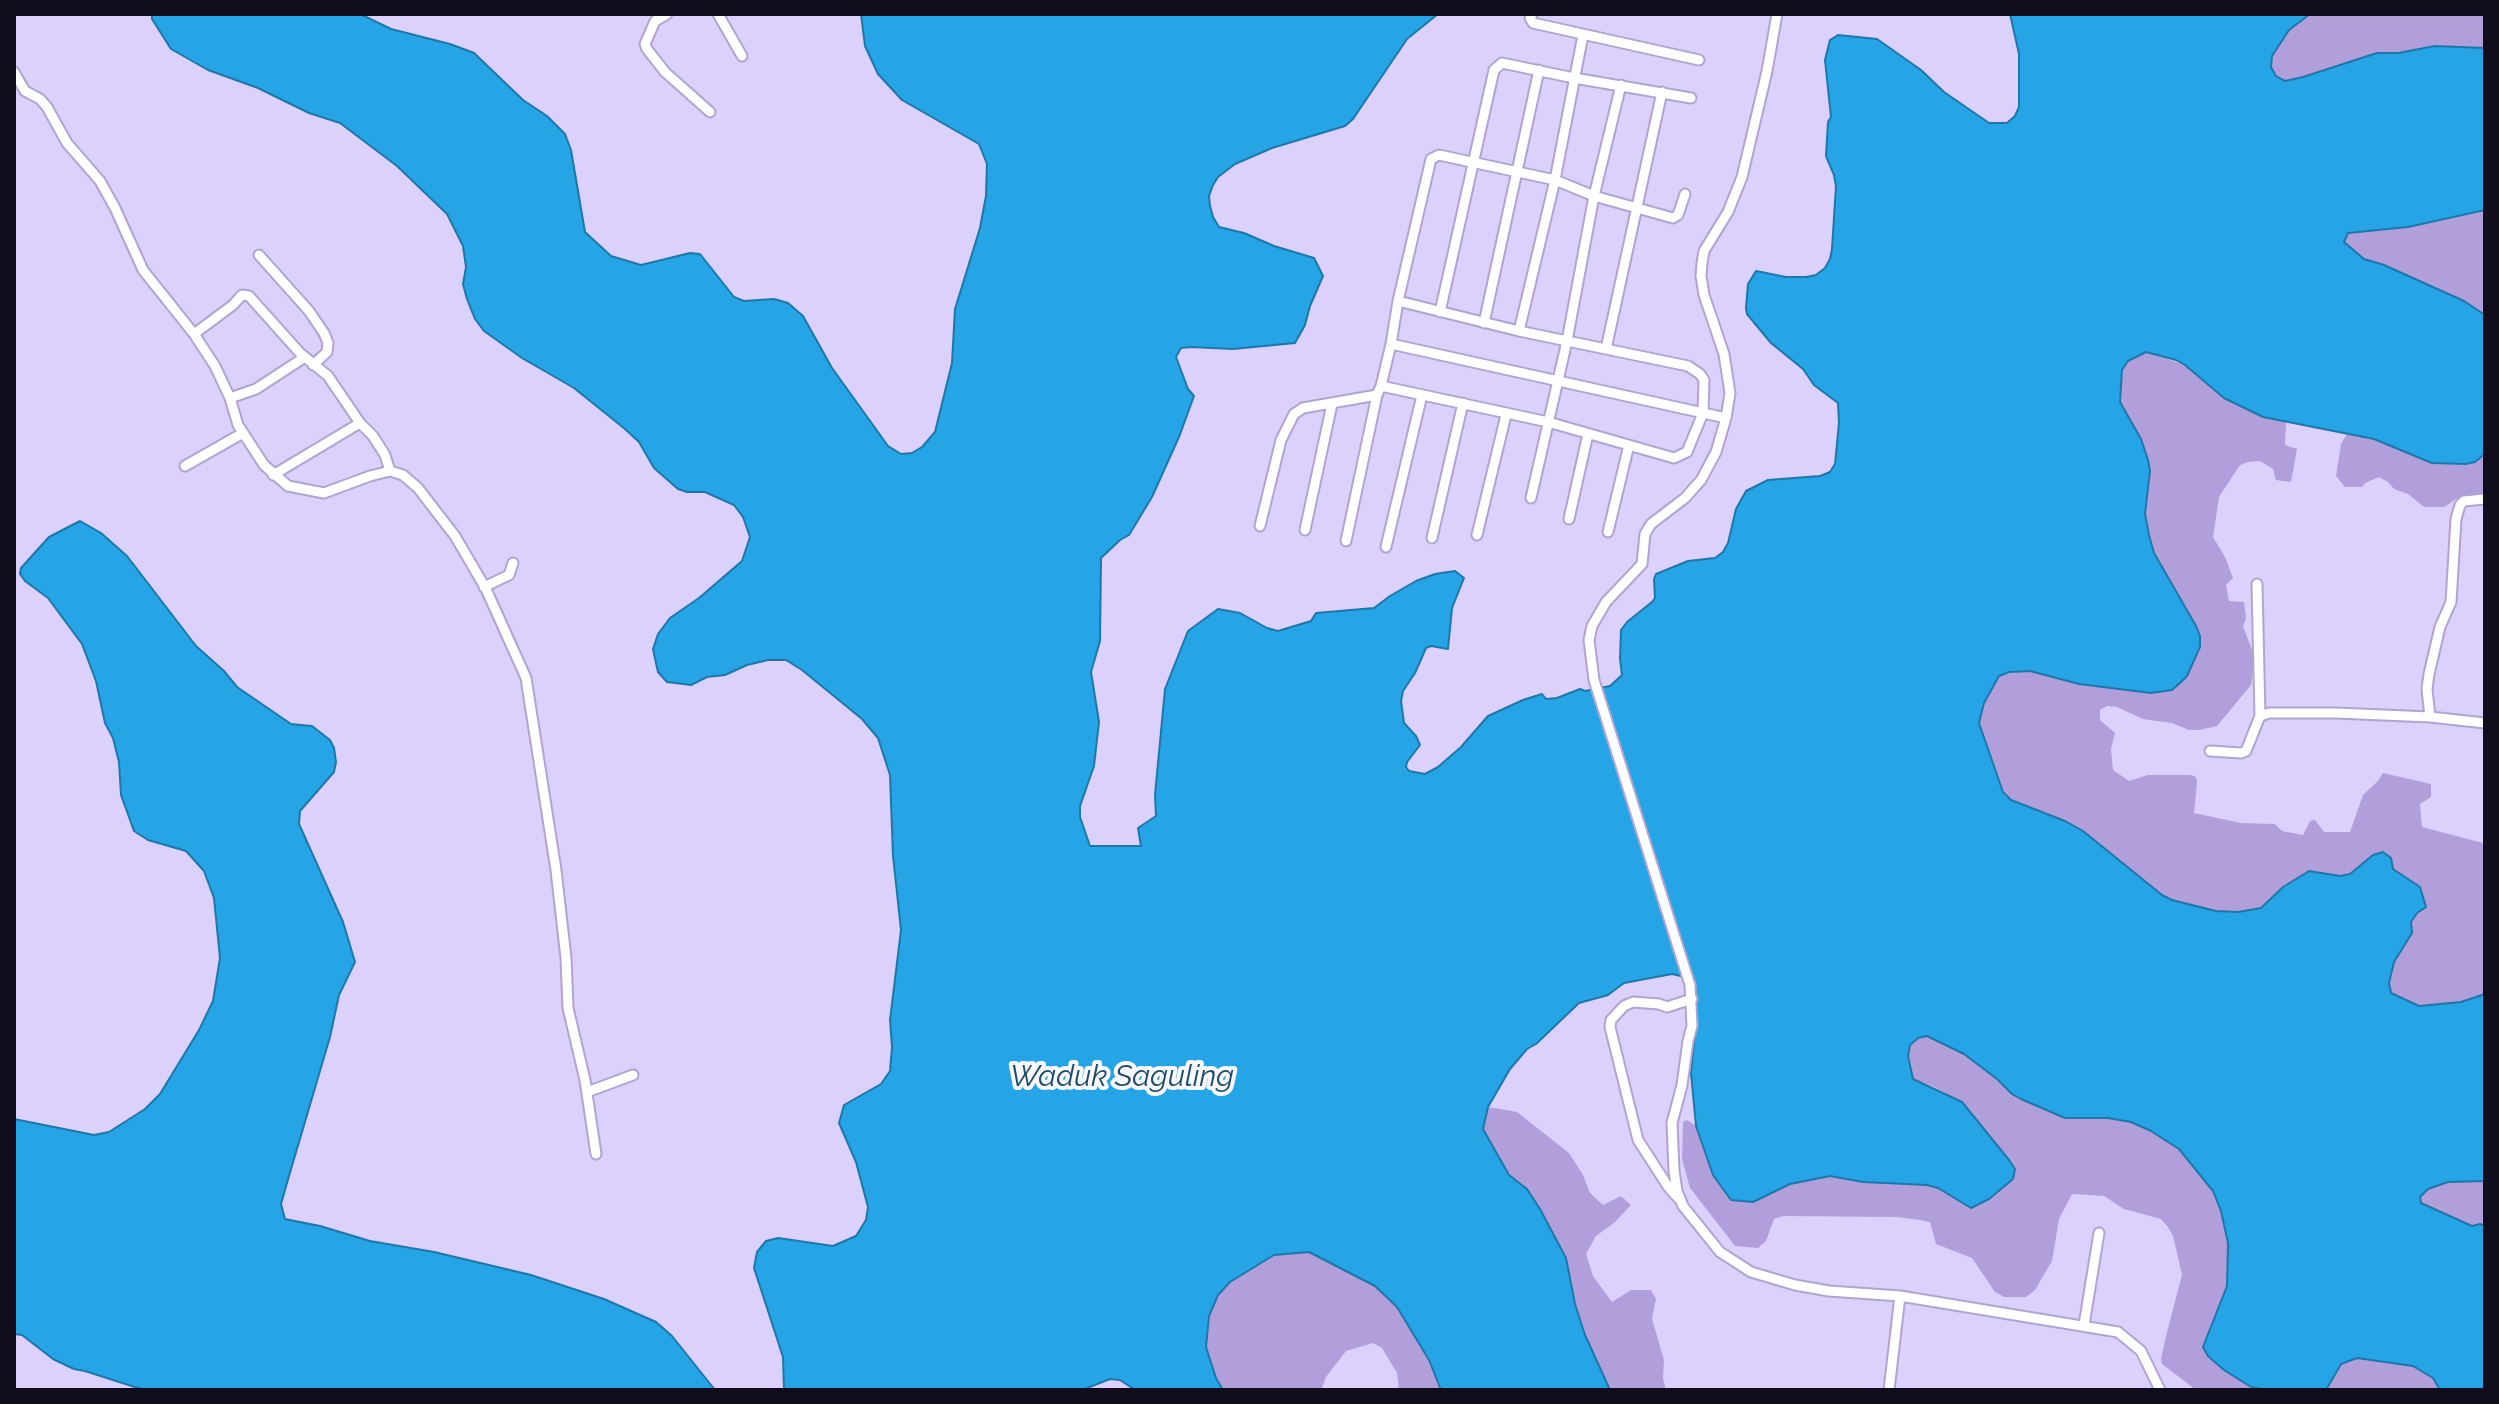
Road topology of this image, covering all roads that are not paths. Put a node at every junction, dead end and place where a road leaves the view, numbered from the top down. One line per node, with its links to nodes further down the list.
1 (667, 14): 5 (street)
2 (718, 14): 7 (street)
3 (1532, 14): 6 (street)
4 (1777, 14): 41 (street)
5 (652, 18): 15 (street)
6 (1583, 35): 8 (street); 11 (street)
7 (742, 56)
8 (1699, 60)
9 (1539, 70): 11 (street); 16 (street); 17 (street)
10 (14, 72): 27 (street)
11 (1574, 78): 12 (street); 18 (street)
12 (1621, 85): 13 (street); 20 (street)
13 (1662, 92): 14 (street); 21 (street)
14 (1691, 98)
15 (710, 112)
16 (1475, 163): 17 (street); 23 (street); 24 (street)
17 (1518, 172): 18 (street); 25 (street)
18 (1555, 180): 20 (street); 26 (street)
19 (1685, 194): 21 (street)
20 (1594, 196): 21 (street); 28 (street)
21 (1636, 207): 30 (street)
22 (259, 255): 32 (street)
23 (1398, 301): 24 (street); 29 (street)
24 (1440, 312): 25 (street)
25 (1484, 323): 26 (street)
26 (1519, 331): 28 (street)
27 (194, 334): 31 (street); 36 (street)
28 (1567, 341): 30 (street); 33 (street)
29 (1391, 344): 33 (street); 34 (street)
30 (1606, 349): 39 (street)
31 (305, 357): 32 (street); 36 (street)
32 (313, 365): 43 (street)
33 (1556, 382): 39 (street); 42 (street)
34 (1379, 390): 35 (street); 38 (street); 58 (street)
35 (1422, 395): 37 (street); 59 (street)
36 (230, 398): 44 (street)
37 (1463, 403): 40 (street); 57 (street)
38 (1332, 404): 53 (street); 54 (street)
39 (1703, 413): 41 (street); 46 (street)
40 (1506, 415): 42 (street); 56 (street)
41 (1726, 418): 67 (street)
42 (1548, 422): 45 (street); 50 (street)
43 (360, 423): 48 (street); 49 (street)
44 (243, 433): 47 (street); 49 (street)
45 (1588, 434): 46 (street); 52 (street)
46 (1629, 445): 55 (street)
47 (185, 466)
48 (390, 471): 49 (street); 62 (street)
49 (273, 475)
50 (1531, 498)
51 (2485, 499): 64 (street)
52 (1569, 519)
53 (1260, 526)
54 (1305, 530)
55 (1608, 532)
56 (1477, 535)
57 (1432, 538)
58 (1346, 541)
59 (1386, 547)
60 (513, 563): 62 (street)
61 (2257, 584): 63 (street)
62 (484, 587): 69 (street)
63 (2260, 716): 64 (street); 66 (street)
64 (2430, 717): 65 (street)
65 (2485, 723)
66 (2210, 751)
67 (1692, 999): 71 (street); 71 (street)
68 (633, 1075): 69 (street)
69 (587, 1092): 70 (street)
70 (596, 1154)
71 (1681, 1201): 73 (street)
72 (2099, 1233): 74 (street)
73 (1900, 1296): 74 (street); 75 (street)
74 (2084, 1325): 76 (street)
75 (1889, 1390)
76 (2160, 1390)

